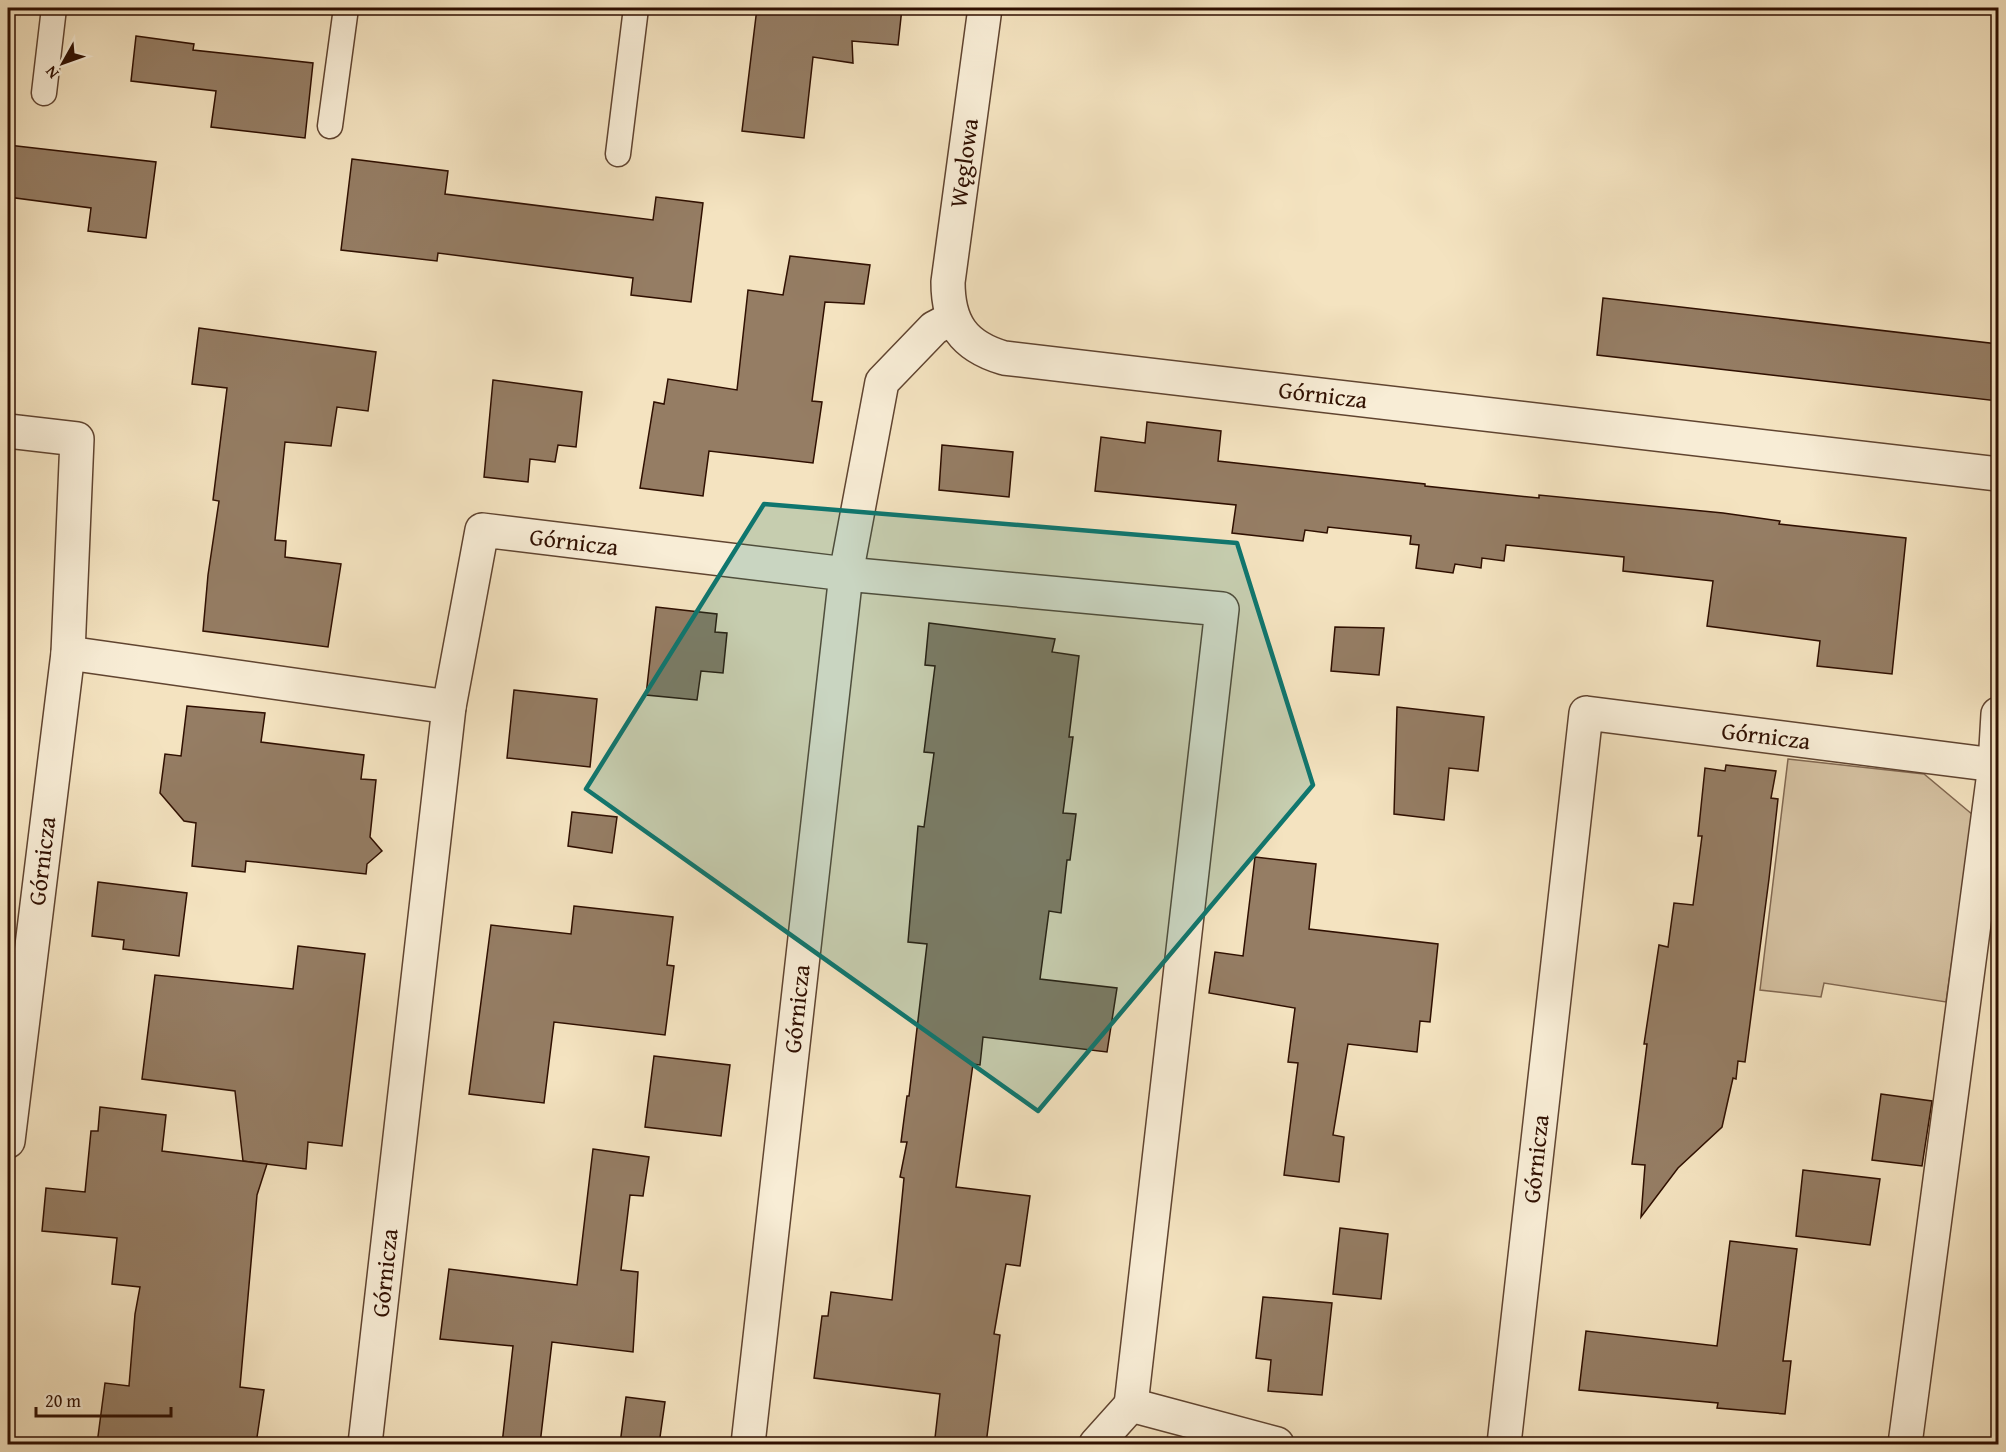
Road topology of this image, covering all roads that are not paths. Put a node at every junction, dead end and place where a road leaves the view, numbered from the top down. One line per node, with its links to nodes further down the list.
1 (54, 8): 5 (lane)
2 (346, 8): 6 (lane)
3 (636, 8): 7 (lane)
4 (985, 8): 8 (street, Węglowa)
5 (44, 93)
6 (330, 126)
7 (618, 154)
8 (953, 318): 10 (street, Górnicza); 11 (street, Górnicza)
9 (8, 431): 12 (street, Górnicza)
10 (1998, 474)
11 (846, 574): 13 (street, Górnicza); 17 (street, Górnicza); 19 (street, Górnicza)
12 (68, 653): 13 (street); 16 (street, Górnicza)
13 (449, 707): 18 (street, Górnicza)
14 (1998, 714): 15 (street)
15 (1997, 765): 22 (street, Górnicza); 23 (street)
16 (8, 1141)
17 (1131, 1405): 20 (street); 21 (street)
18 (365, 1444)
19 (748, 1444)
20 (1096, 1444)
21 (1276, 1444)
22 (1504, 1444)
23 (1905, 1444)

